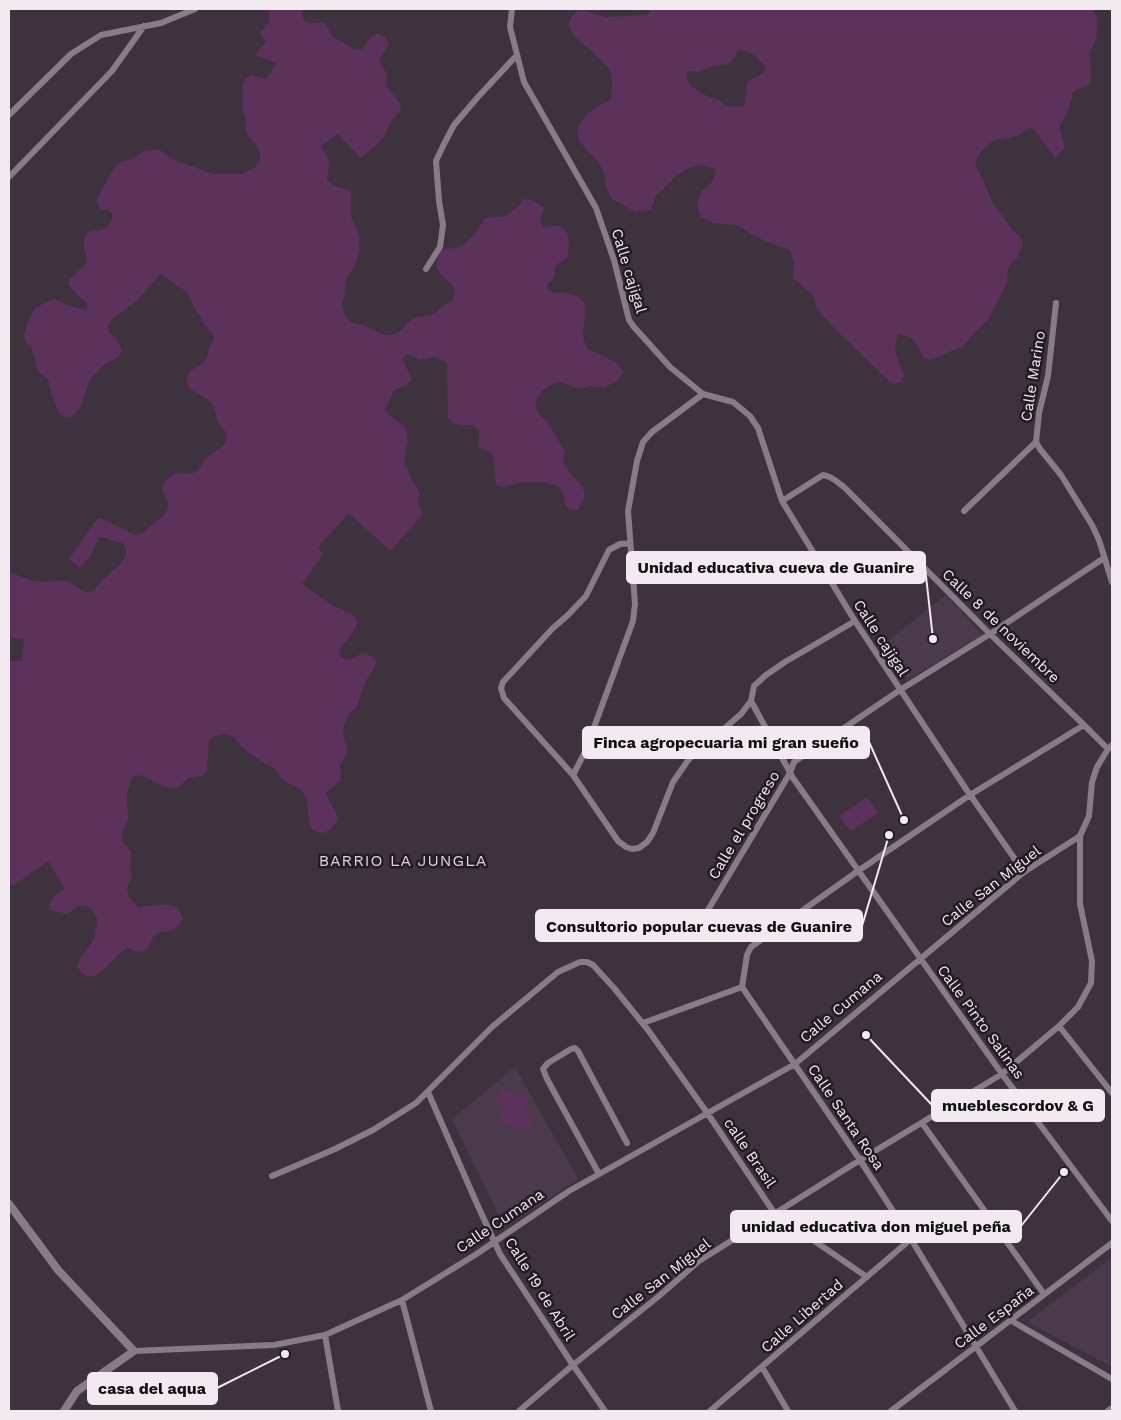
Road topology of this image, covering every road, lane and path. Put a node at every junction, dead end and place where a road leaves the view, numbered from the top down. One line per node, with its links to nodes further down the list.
1 (195, 9): 3 (street)
2 (512, 9): 4 (street, Calle cajigal)
3 (144, 26): 5 (street); 6 (street)
4 (517, 55): 7 (street); 9 (street, Calle cajigal)
5 (9, 115)
6 (9, 177)
7 (426, 269)
8 (1056, 304): 10 (street, Calle Marino)
9 (703, 394): 11 (street, Calle cajigal); 13 (street)
10 (1036, 442): 12 (street); 14 (street, Calle Marino)
11 (782, 501): 16 (street, Calle cajigal); 17 (street, Calle 8 de noviembre)
12 (964, 511)
13 (630, 543): 23 (street); 23 (street)
14 (1104, 558): 15 (street, Calle Marino); 17 (street, Calle el progreso)
15 (1112, 582)
16 (855, 621): 18 (street, Calle cajigal); 19 (street)
17 (990, 634): 18 (street, Calle el progreso); 20 (street, Calle 8 de noviembre)
18 (900, 690): 22 (street, Calle el progreso); 24 (street, Calle cajigal)
19 (751, 701): 22 (street, Calle Pinto Salinas); 23 (street)
20 (1084, 725): 21 (street, Calle 8 de noviembre); 24 (street)
21 (1110, 747): 25 (street, Calle San Miguel)
22 (790, 773): 26 (street, Calle Pinto Salinas); 28 (street, Calle el progreso)
23 (573, 775)
24 (970, 795): 26 (street); 27 (street, Calle cajigal)
25 (1080, 836): 27 (street, Calle San Miguel); 32 (street, Calle San Miguel)
26 (858, 871): 29 (street, Calle Pinto Salinas); 30 (street)
27 (1024, 872): 29 (street, Calle San Miguel)
28 (693, 935)
29 (920, 959): 33 (street, Calle Cumana); 34 (street, Calle Pinto Salinas)
30 (742, 987): 31 (street); 33 (street, Calle Santa Rosa)
31 (643, 1023): 35 (street, calle Brasil); 37 (street, calle Brasil)
32 (1059, 1026): 34 (street, Calle San Miguel); 36 (street)
33 (795, 1064): 37 (street, Calle Cumana); 40 (street, Calle Santa Rosa)
34 (1002, 1074): 38 (street, Calle San Miguel); 45 (street, Calle Pinto Salinas)
35 (428, 1092): 42 (street, calle Brasil); 47 (street, Calle 19 de Abril)
36 (1112, 1094)
37 (708, 1114): 41 (street, Calle Cumana); 44 (street, calle Brasil)
38 (922, 1123): 40 (street, Calle San Miguel); 50 (street)
39 (627, 1143): 41 (street)
40 (860, 1160): 44 (street, Calle San Miguel); 46 (street, Calle Santa Rosa)
41 (599, 1174): 47 (street, Calle Cumana)
42 (272, 1176)
43 (9, 1204): 55 (street)
44 (775, 1214): 49 (street, calle Brasil); 56 (street, Calle San Miguel)
45 (1112, 1221)
46 (911, 1239): 49 (street, Calle Libertad); 54 (street, Calle Santa Rosa)
47 (495, 1241): 51 (street, Calle Cumana); 56 (street, Calle 19 de Abril)
48 (1112, 1243): 50 (street, Calle España)
49 (867, 1277): 57 (street, Calle Libertad)
50 (1044, 1294): 52 (street, Calle España)
51 (402, 1300): 53 (street, Calle Cumana); 62 (street)
52 (1010, 1320): 54 (street, Calle España); 58 (street)
53 (325, 1335): 55 (street, Calle Cumana); 61 (street)
54 (975, 1347): 67 (street, Calle España); 68 (street, Calle Santa Rosa)
55 (134, 1351): 60 (street)
56 (573, 1365): 63 (street, Calle San Miguel); 64 (street, Calle 19 de Abril)
57 (762, 1367): 65 (street, Calle Libertad); 66 (street)
58 (1112, 1379)
59 (1112, 1408): 69 (street)
60 (64, 1411)
61 (338, 1411)
62 (431, 1411)
63 (519, 1411)
64 (605, 1411)
65 (710, 1411)
66 (788, 1411)
67 (892, 1411)
68 (1015, 1411)
69 (1108, 1411)

